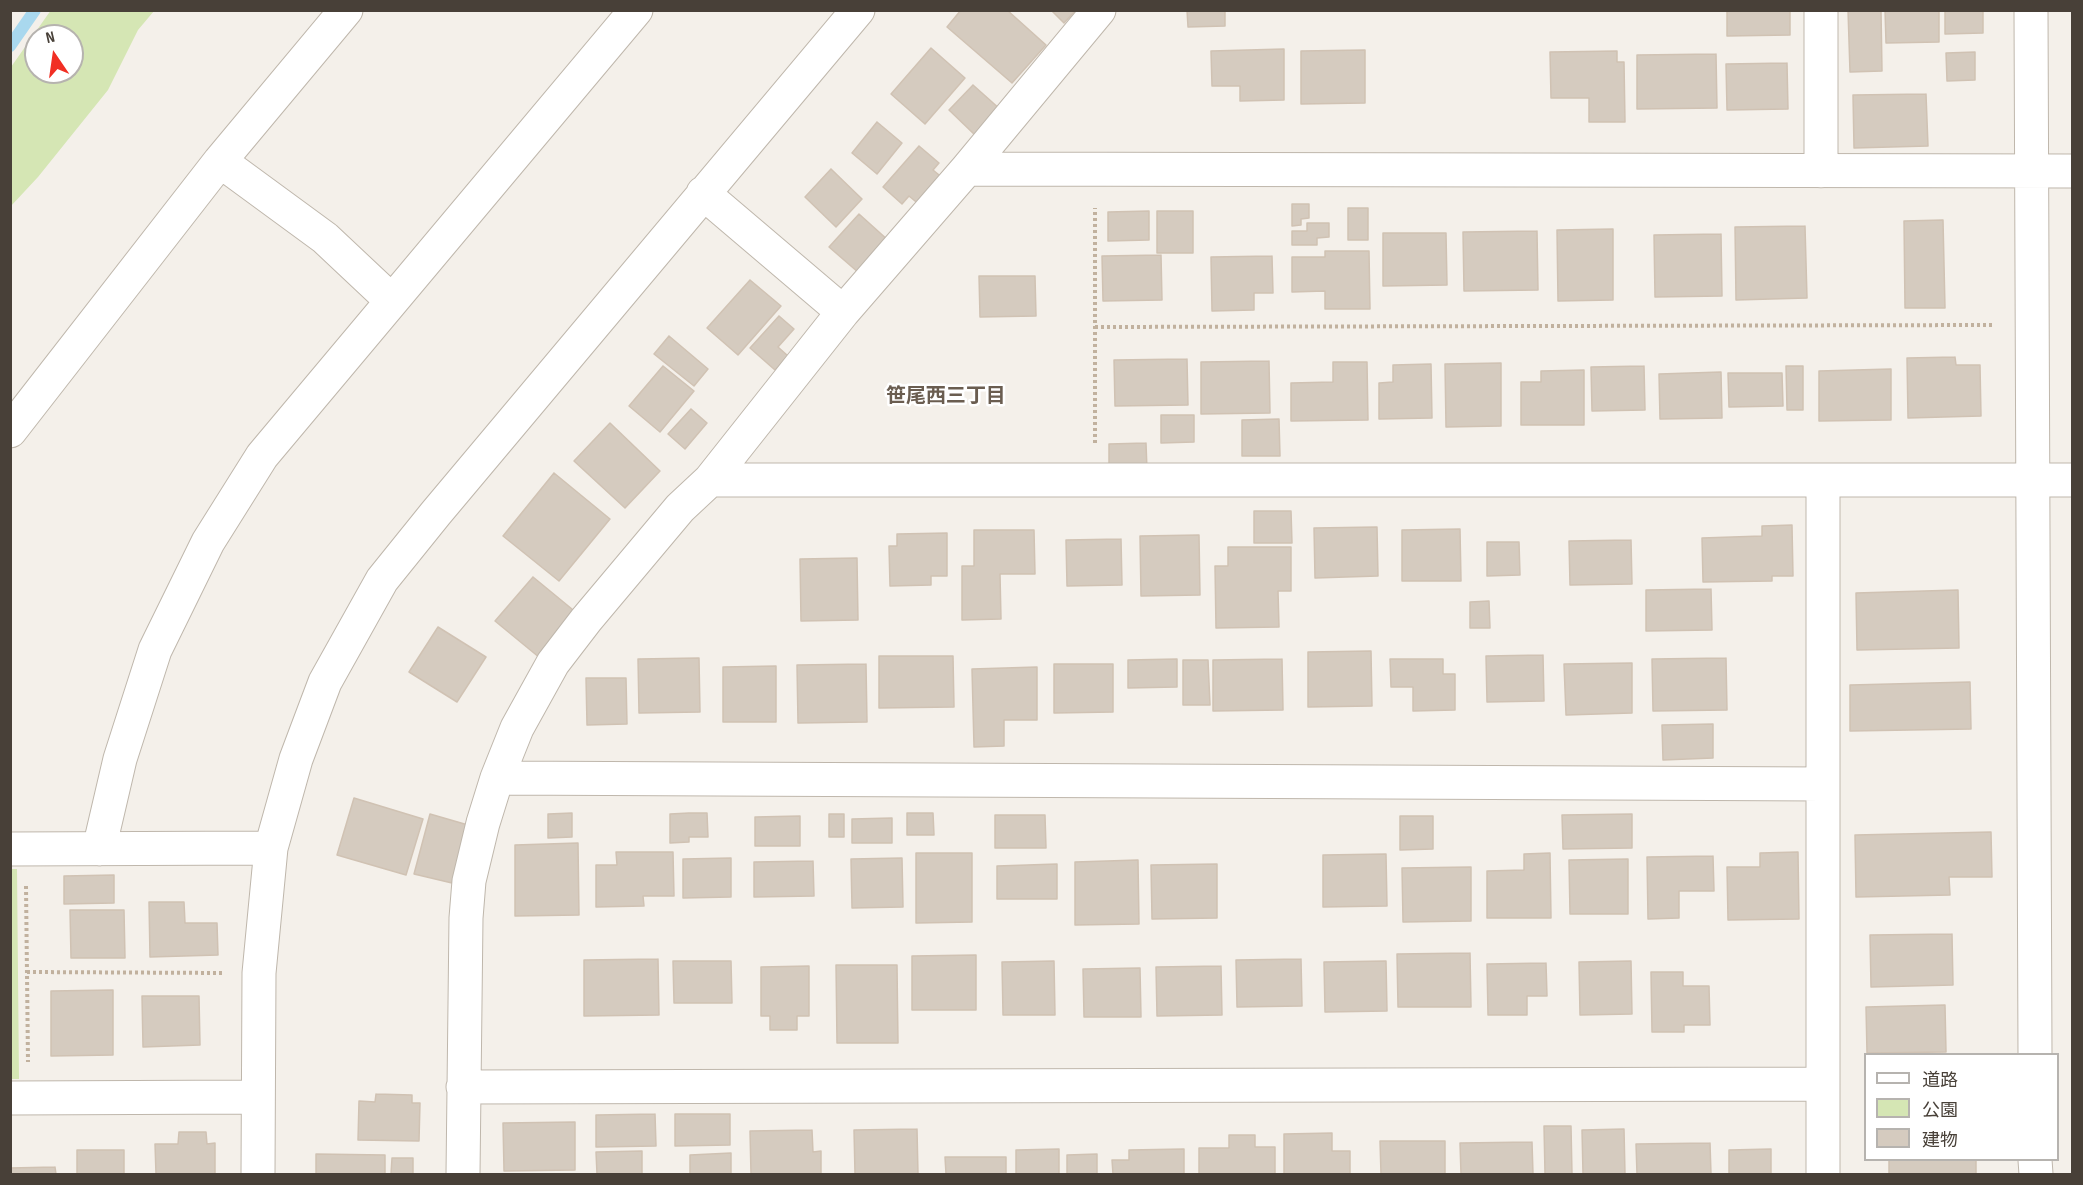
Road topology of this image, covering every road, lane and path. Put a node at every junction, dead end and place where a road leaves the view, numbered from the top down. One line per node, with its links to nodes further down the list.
1 (346, 10): 7 (street)
2 (636, 10): 14 (street)
3 (858, 10): 12 (street)
4 (1099, 10): 8 (street)
5 (1821, 10): 9 (street)
6 (2031, 10): 10 (street)
7 (220, 161): 14 (street); 18 (street)
8 (967, 169): 9 (street); 15 (street)
9 (1821, 171): 10 (street)
10 (2032, 171): 11 (street); 21 (street)
11 (2073, 171)
12 (703, 193): 15 (street); 26 (street)
13 (1095, 198): 17 (path)
14 (392, 301): 28 (street)
15 (843, 312): 20 (street)
16 (1992, 325): 17 (path)
17 (1095, 327): 19 (path)
18 (10, 431)
19 (1095, 445)
20 (710, 480): 23 (street); 24 (street)
21 (2031, 480): 22 (street); 23 (street); 31 (street)
22 (2073, 480)
23 (1823, 482): 25 (street)
24 (497, 778): 25 (street); 33 (street)
25 (1823, 784): 32 (street)
26 (271, 848): 28 (street); 30 (street)
27 (18, 849): 28 (street); 29 (path)
28 (99, 849)
29 (27, 972): 30 (path); 35 (path)
30 (259, 973): 34 (street)
31 (2035, 1053)
32 (1823, 1084): 33 (street); 38 (street)
33 (464, 1086): 37 (street)
34 (258, 1097): 35 (street); 36 (street)
35 (19, 1098)
36 (258, 1174)
37 (463, 1174)
38 (1823, 1174)

